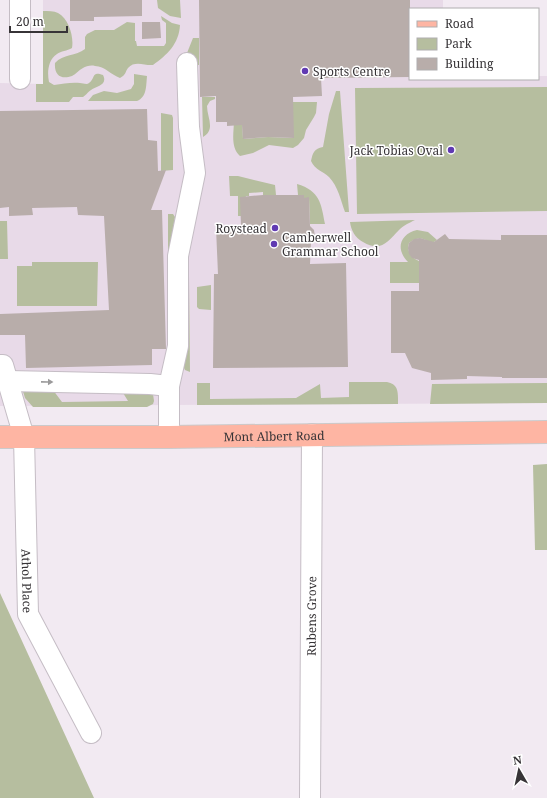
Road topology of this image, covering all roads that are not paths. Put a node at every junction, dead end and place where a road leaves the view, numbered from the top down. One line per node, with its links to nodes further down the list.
1 (20, 0): 3 (street)
2 (187, 63): 5 (street)
3 (20, 79)
4 (4, 373): 5 (street, one-way to 5); 9 (street, Athol Place)
5 (169, 386): 10 (street)
6 (547, 432): 7 (main road, Mont Albert Road)
7 (312, 434): 10 (main road, Mont Albert Road); 12 (street, Rubens Grove)
8 (0, 437): 9 (main road, Mont Albert Road)
9 (24, 437): 10 (main road, Mont Albert Road); 11 (street, Athol Place)
10 (169, 437)
11 (91, 733)
12 (310, 798)

